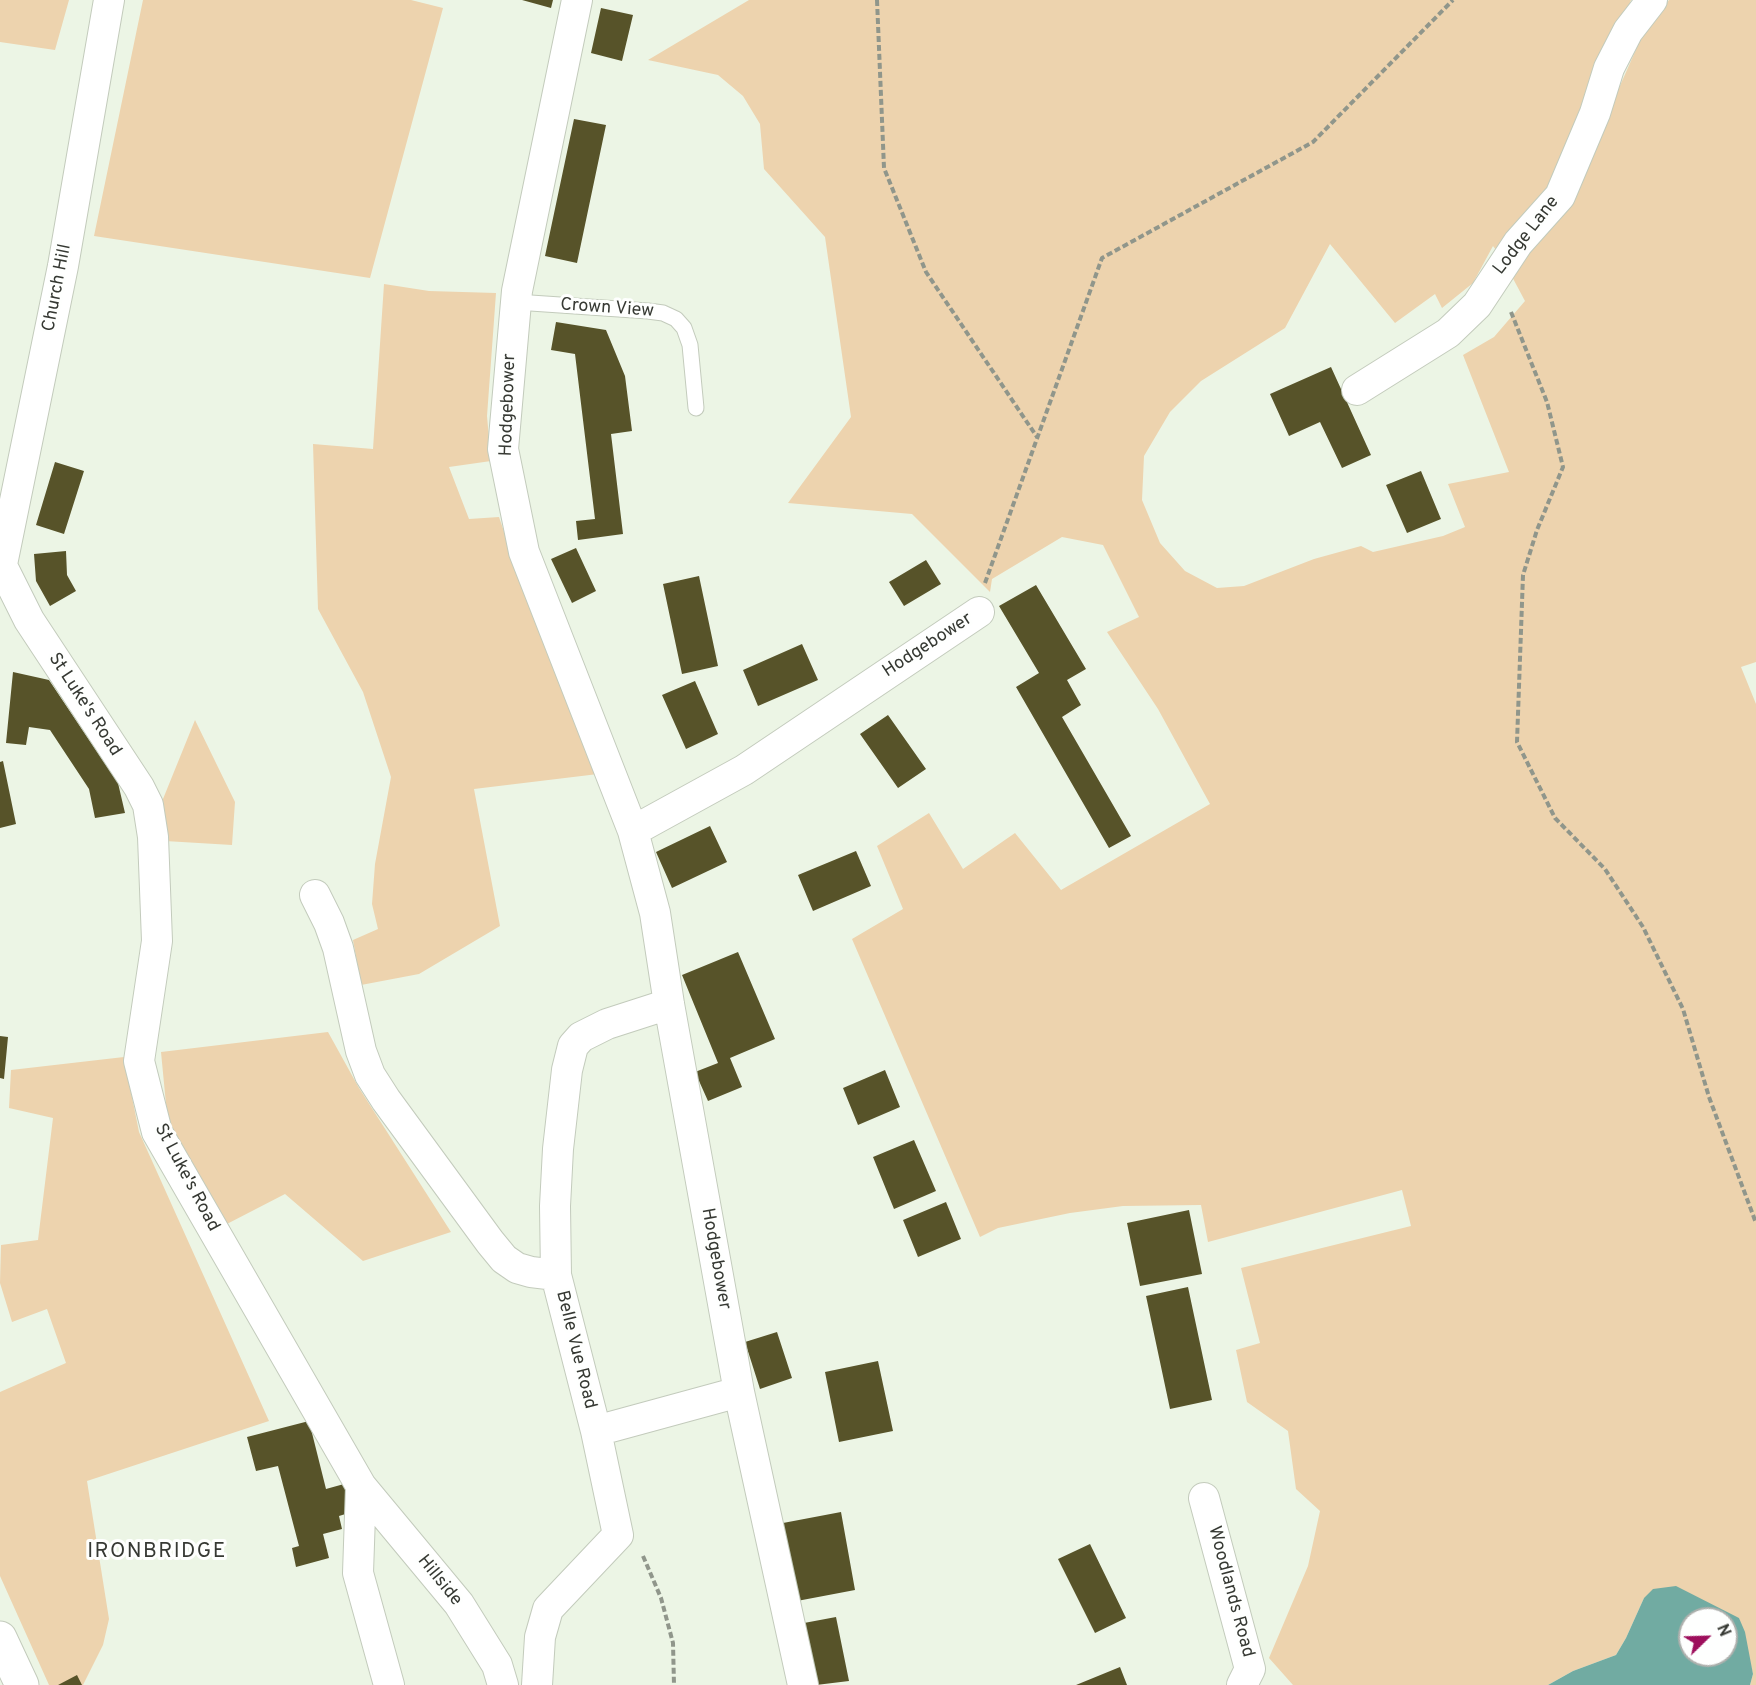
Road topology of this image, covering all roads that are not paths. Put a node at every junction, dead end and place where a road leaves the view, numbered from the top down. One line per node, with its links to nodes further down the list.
1 (109, 0): 7 (street, Church Hill)
2 (577, 0): 4 (street, Hodgebower)
3 (1652, 0): 5 (street, Lodge Lane)
4 (516, 302): 6 (lane, Crown View); 9 (street, Hodgebower)
5 (1357, 390)
6 (696, 408)
7 (1, 565): 15 (street, St Luke's Road)
8 (979, 612): 9 (street, Hodgebower)
9 (633, 831): 11 (street, Hodgebower)
10 (315, 896): 12 (street, Belle Vue Road)
11 (669, 1004): 12 (street); 13 (street, Hodgebower)
12 (556, 1275): 14 (street, Belle Vue Road)
13 (739, 1392): 14 (street); 22 (street, Hodgebower)
14 (596, 1431): 21 (street, Belle Vue Road)
15 (361, 1486): 19 (street); 20 (street, Hillside)
16 (1204, 1498): 23 (street, Woodlands Road)
17 (0, 1638): 18 (main road)
18 (22, 1685)
19 (388, 1685)
20 (503, 1685)
21 (537, 1685)
22 (803, 1685)
23 (1242, 1685)

